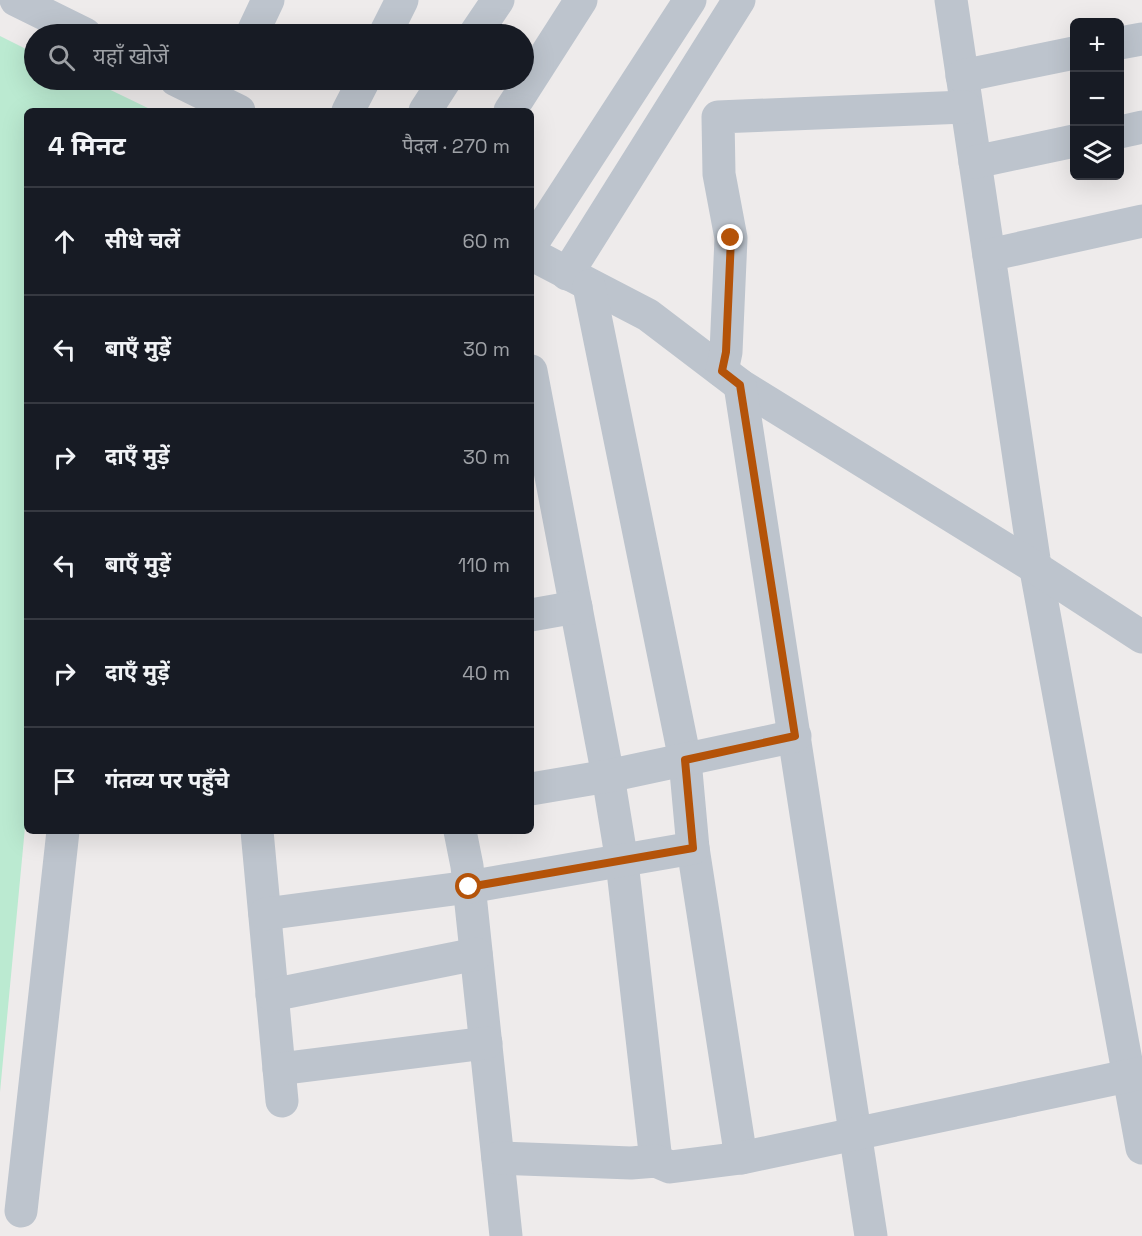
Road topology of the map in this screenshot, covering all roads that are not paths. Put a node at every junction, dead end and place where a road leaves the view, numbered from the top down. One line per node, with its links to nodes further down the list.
1 (268, 0): 10 (street)
2 (402, 0): 11 (street)
3 (498, 0): 12 (street)
4 (581, 0): 16 (street)
5 (690, 0): 31 (street)
6 (739, 0): 34 (street)
7 (952, 1): 21 (street)
8 (36, 4): 9 (street)
9 (69, 24)
10 (257, 24)
11 (390, 24)
12 (482, 24)
13 (1142, 39): 14 (street)
14 (1124, 42)
15 (1070, 54): 21 (street)
16 (534, 73)
17 (207, 90): 22 (street)
18 (359, 90): 23 (street)
19 (438, 90): 24 (street)
20 (523, 90): 25 (street)
21 (964, 91): 29 (street); 35 (street)
22 (231, 98)
23 (350, 108)
24 (426, 108)
25 (512, 108)
26 (1142, 127): 27 (street)
27 (1124, 131)
28 (1070, 142): 29 (street)
29 (975, 162): 32 (street)
30 (1142, 221): 32 (street)
31 (534, 240)
32 (989, 255): 37 (street)
33 (534, 256): 34 (street)
34 (578, 280): 35 (street); 42 (street)
35 (731, 378): 37 (street); 41 (street)
36 (534, 387): 38 (street)
37 (1036, 568): 40 (street); 55 (street)
38 (576, 607): 39 (street); 43 (street)
39 (534, 614)
40 (1142, 637)
41 (795, 736): 42 (street); 56 (street)
42 (685, 760): 43 (street); 48 (street)
43 (608, 776): 44 (street); 49 (street)
44 (534, 788)
45 (63, 834): 61 (street)
46 (261, 834): 51 (street)
47 (460, 834): 50 (street)
48 (693, 848): 49 (street); 59 (street)
49 (622, 862): 50 (street); 60 (street)
50 (469, 887): 51 (street); 52 (street)
51 (265, 914): 53 (street)
52 (476, 954): 53 (street); 54 (street)
53 (272, 995): 54 (street)
54 (486, 1042): 58 (street)
55 (1135, 1074): 56 (street); 57 (street)
56 (856, 1133): 59 (street); 63 (street)
57 (1142, 1148)
58 (498, 1158): 60 (street); 62 (street)
59 (741, 1158): 60 (street)
60 (656, 1161)
61 (21, 1211)
62 (506, 1236)
63 (871, 1236)

